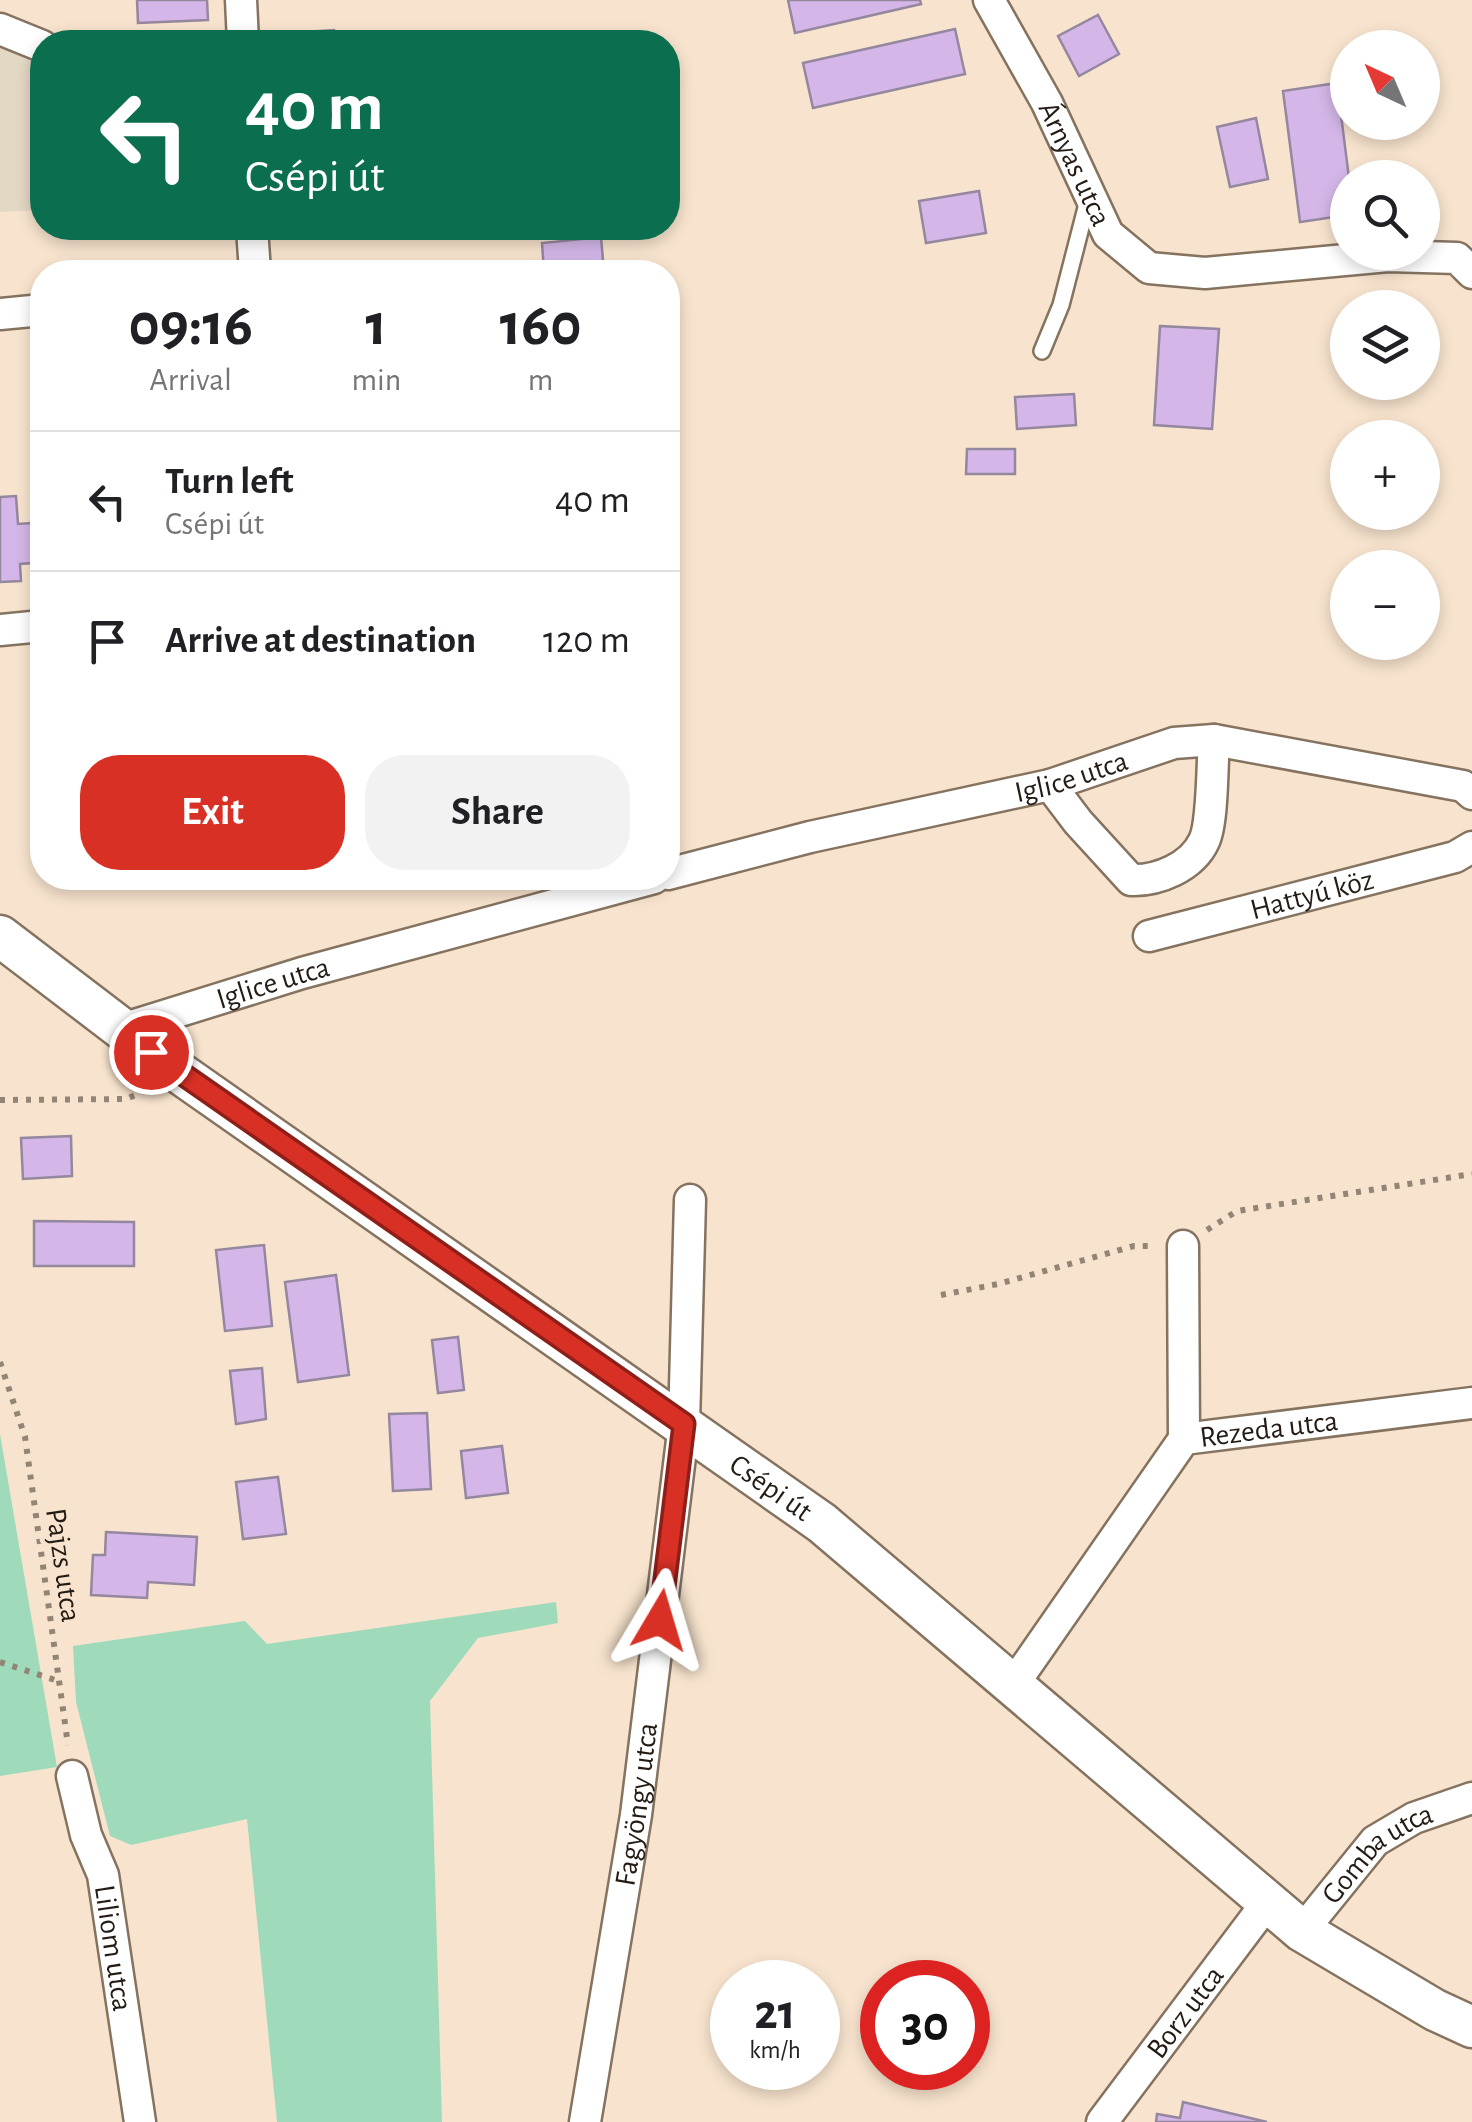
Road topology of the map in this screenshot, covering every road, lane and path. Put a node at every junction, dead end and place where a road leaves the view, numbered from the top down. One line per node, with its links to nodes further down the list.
1 (240, 0): 4 (street)
2 (989, 0): 6 (street, Árnyas utca)
3 (0, 29): 5 (street)
4 (242, 30)
5 (30, 41)
6 (1090, 191): 7 (street, Árnyas utca); 10 (lane)
7 (1467, 260)
8 (30, 311): 9 (street)
9 (0, 314)
10 (1042, 351)
11 (30, 627): 12 (street)
12 (0, 630)
13 (1214, 740): 14 (street, Iglice utca); 14 (street); 15 (street, Iglice utca)
14 (1050, 785): 17 (street, Iglice utca)
15 (1472, 794)
16 (1472, 847): 20 (street, Hattyú köz)
17 (680, 871)
18 (610, 890): 21 (street, Iglice utca)
19 (0, 936): 21 (street, Csépi út)
20 (1149, 936)
21 (122, 1029): 22 (street, Csépi út)
22 (180, 1074): 23 (path); 30 (street, Csépi út)
23 (0, 1100)
24 (1472, 1174): 26 (path)
25 (690, 1200): 30 (street, Fagyöngy utca)
26 (1183, 1246): 27 (path); 31 (street)
27 (941, 1295)
28 (0, 1362): 33 (path, Pajzs utca)
29 (1472, 1402): 31 (street, Rezeda utca)
30 (684, 1424): 34 (street, Csépi út); 41 (street, Fagyöngy utca)
31 (1184, 1438): 34 (street, Rezeda utca)
32 (0, 1662): 33 (path)
33 (58, 1681): 35 (path, Pajzs utca)
34 (1013, 1684): 37 (street, Csépi út)
35 (72, 1776): 40 (street, Liliom utca)
36 (1472, 1798): 38 (street, Gomba utca)
37 (1266, 1904): 38 (street, Csépi út); 42 (street, Borz utca)
38 (1302, 1930): 39 (street, Csépi út)
39 (1472, 2028)
40 (140, 2122)
41 (585, 2122)
42 (1102, 2122)

